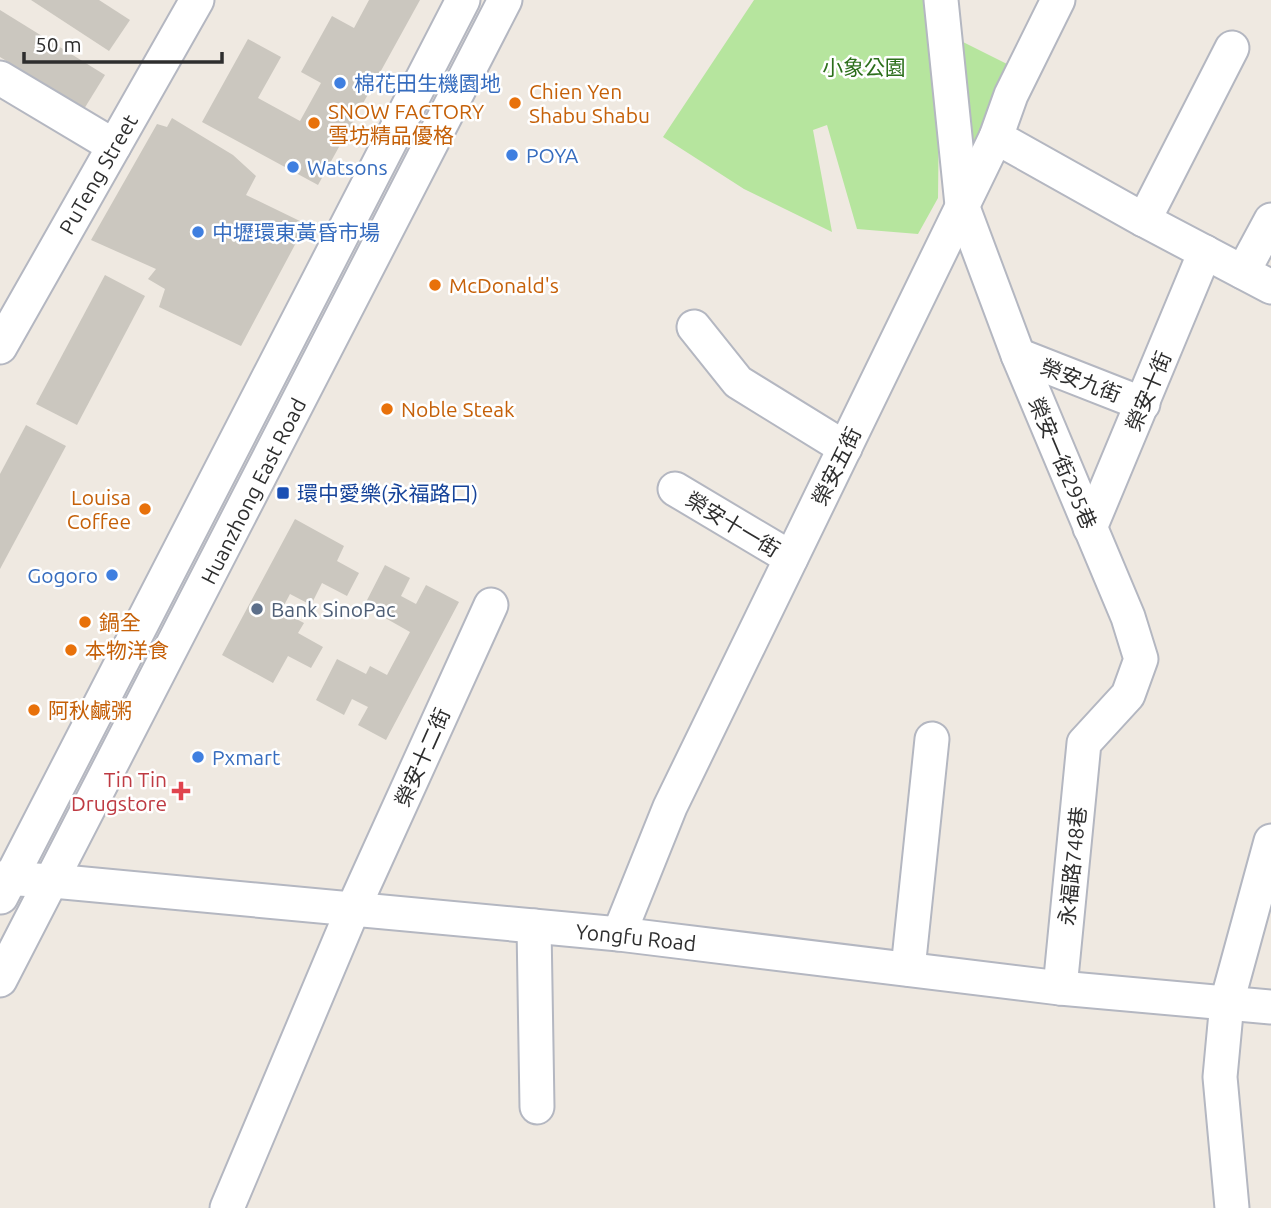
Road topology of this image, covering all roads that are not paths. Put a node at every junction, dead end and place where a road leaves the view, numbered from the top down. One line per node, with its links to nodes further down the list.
1 (463, 0): 28 (street, Huanzhong East Road)
2 (505, 0): 27 (street, Huanzhong East Road)
3 (941, 0): 10 (street, 榮安一街295巷)
4 (184, 4): 9 (street, PuTeng Street)
5 (1046, 4): 8 (street, 榮安五街)
6 (1231, 48): 11 (street)
7 (0, 78): 9 (street)
8 (996, 137): 10 (street, 榮安五街); 11 (street)
9 (114, 146): 16 (street, PuTeng Street)
10 (962, 205): 17 (street, 榮安一街295巷); 19 (street, 榮安五街)
11 (1144, 220): 13 (street)
12 (1271, 220): 14 (street)
13 (1205, 252): 14 (street); 18 (street, 榮安十街)
14 (1257, 280)
15 (694, 327): 19 (street)
16 (0, 347)
17 (1018, 355): 18 (street, 榮安九街); 21 (street, 榮安一街295巷)
18 (1143, 404): 21 (street, 榮安十街)
19 (845, 448): 22 (street, 榮安五街)
20 (675, 489): 22 (street, 榮安十一街)
21 (1090, 528): 25 (street, 榮安一街295巷)
22 (791, 558): 31 (street, 榮安五街)
23 (491, 605): 29 (street, 榮安十二街)
24 (932, 738): 32 (street)
25 (1084, 743): 34 (street, 永福路748巷)
26 (1271, 841): 35 (street)
27 (53, 881): 28 (street, Yongfu Road); 29 (street, Yongfu Road); 33 (street, Huanzhong East Road)
28 (3, 886)
29 (354, 909): 30 (street, Yongfu Road); 38 (street, 榮安十二街)
30 (534, 926): 31 (street, Yongfu Road); 37 (street)
31 (619, 934): 32 (street, Yongfu Road)
32 (908, 970): 34 (street, Yongfu Road)
33 (0, 981)
34 (1060, 988): 35 (street, Yongfu Road)
35 (1227, 1002): 36 (street, Yongfu Road); 39 (street)
36 (1271, 1007)
37 (537, 1107)
38 (227, 1208)
39 (1232, 1208)

